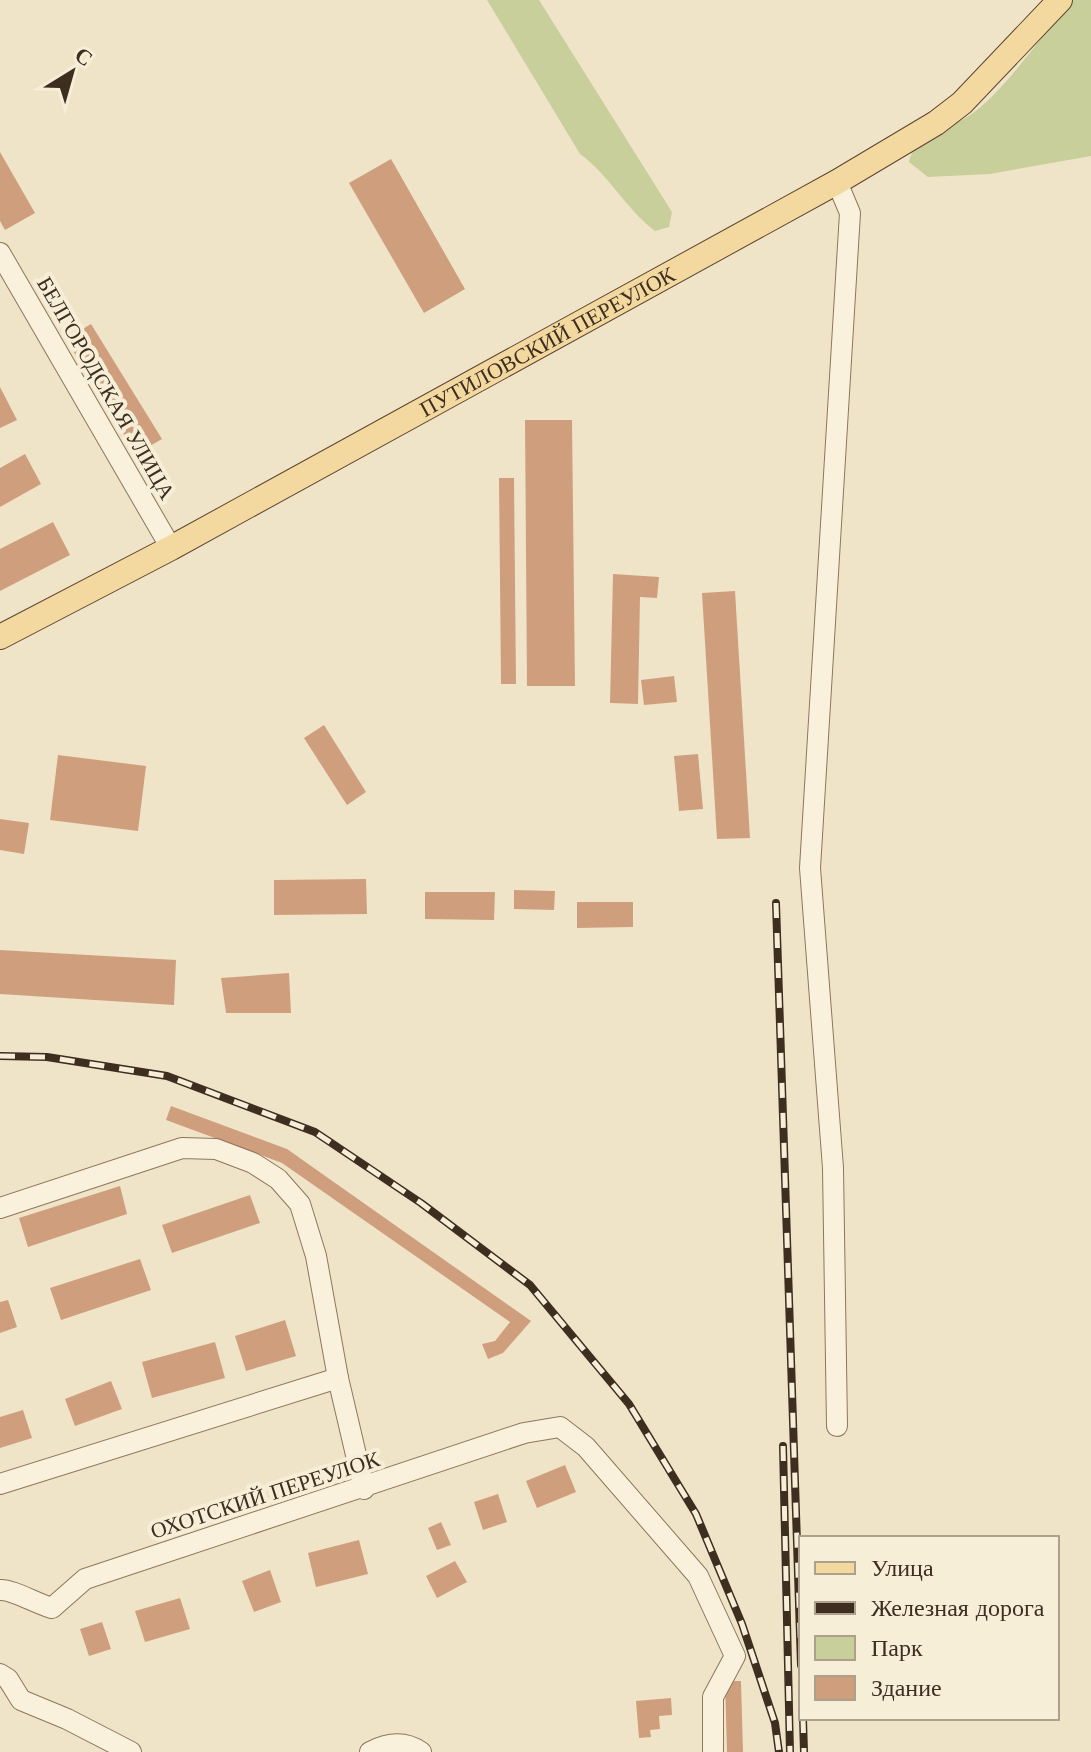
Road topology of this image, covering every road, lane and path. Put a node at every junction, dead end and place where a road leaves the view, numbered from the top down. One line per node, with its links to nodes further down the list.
1 (1058, 1): 2 (main road, ПУТИЛОВСКИЙ ПЕРЕУЛОК)
2 (837, 182): 4 (main road, ПУТИЛОВСКИЙ ПЕРЕУЛОК); 8 (street)
3 (0, 253): 4 (street, БЕЛГОРОДСКАЯ УЛИЦА)
4 (171, 548): 5 (main road, ПУТИЛОВСКИЙ ПЕРЕУЛОК)
5 (0, 637)
6 (0, 1208): 7 (street)
7 (338, 1378): 9 (street); 10 (street)
8 (837, 1426)
9 (0, 1484)
10 (364, 1489): 11 (street, ОХОТСКИЙ ПЕРЕУЛОК); 16 (street, ОХОТСКИЙ ПЕРЕУЛОК)
11 (0, 1590)
12 (0, 1674): 13 (street)
13 (131, 1752)
14 (370, 1752): 15 (street)
15 (421, 1752)
16 (713, 1752)

